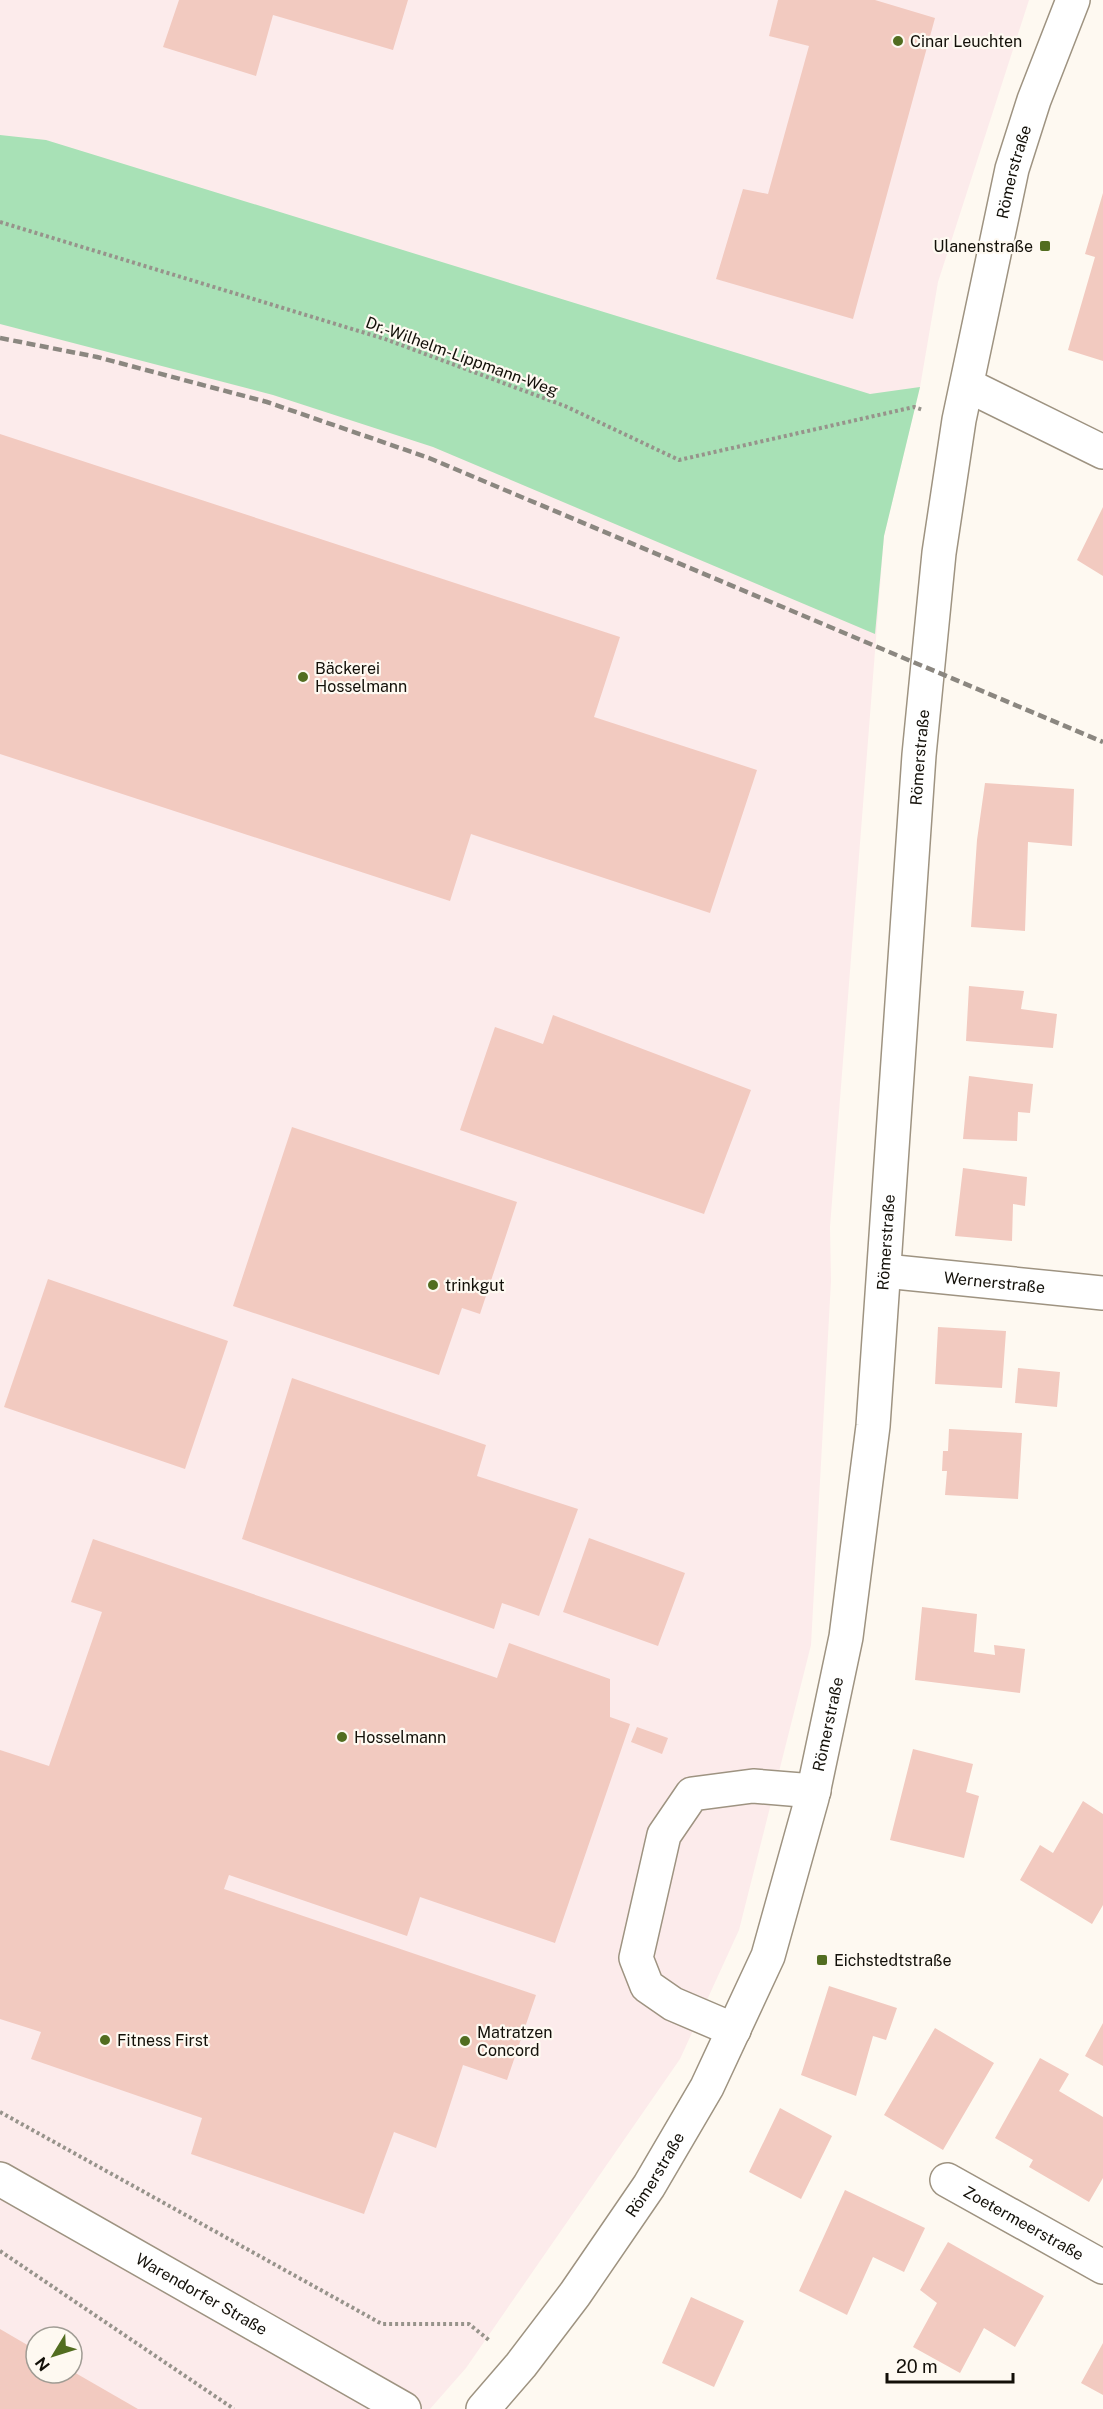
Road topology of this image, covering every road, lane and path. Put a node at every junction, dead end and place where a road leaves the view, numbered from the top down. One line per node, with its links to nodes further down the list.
1 (1073, 0): 3 (main road, Römerstraße)
2 (0, 222): 4 (path, Dr.-Wilhelm-Lippmann-Weg)
3 (967, 385): 5 (main road); 6 (main road, Römerstraße)
4 (914, 407)
5 (1103, 452)
6 (885, 1271): 7 (main road, Wernerstraße); 8 (main road, Römerstraße)
7 (1103, 1293)
8 (814, 1791): 9 (main road, Römerstraße); 9 (main road)
9 (734, 2030): 15 (main road, Römerstraße)
10 (0, 2112): 15 (path)
11 (0, 2179): 17 (main road, Warendorfer Straße)
12 (947, 2180): 14 (main road, Zoetermeerstraße)
13 (0, 2251): 16 (path)
14 (1103, 2266)
15 (521, 2365): 18 (main road, Römerstraße)
16 (234, 2409)
17 (404, 2409)
18 (483, 2409)

